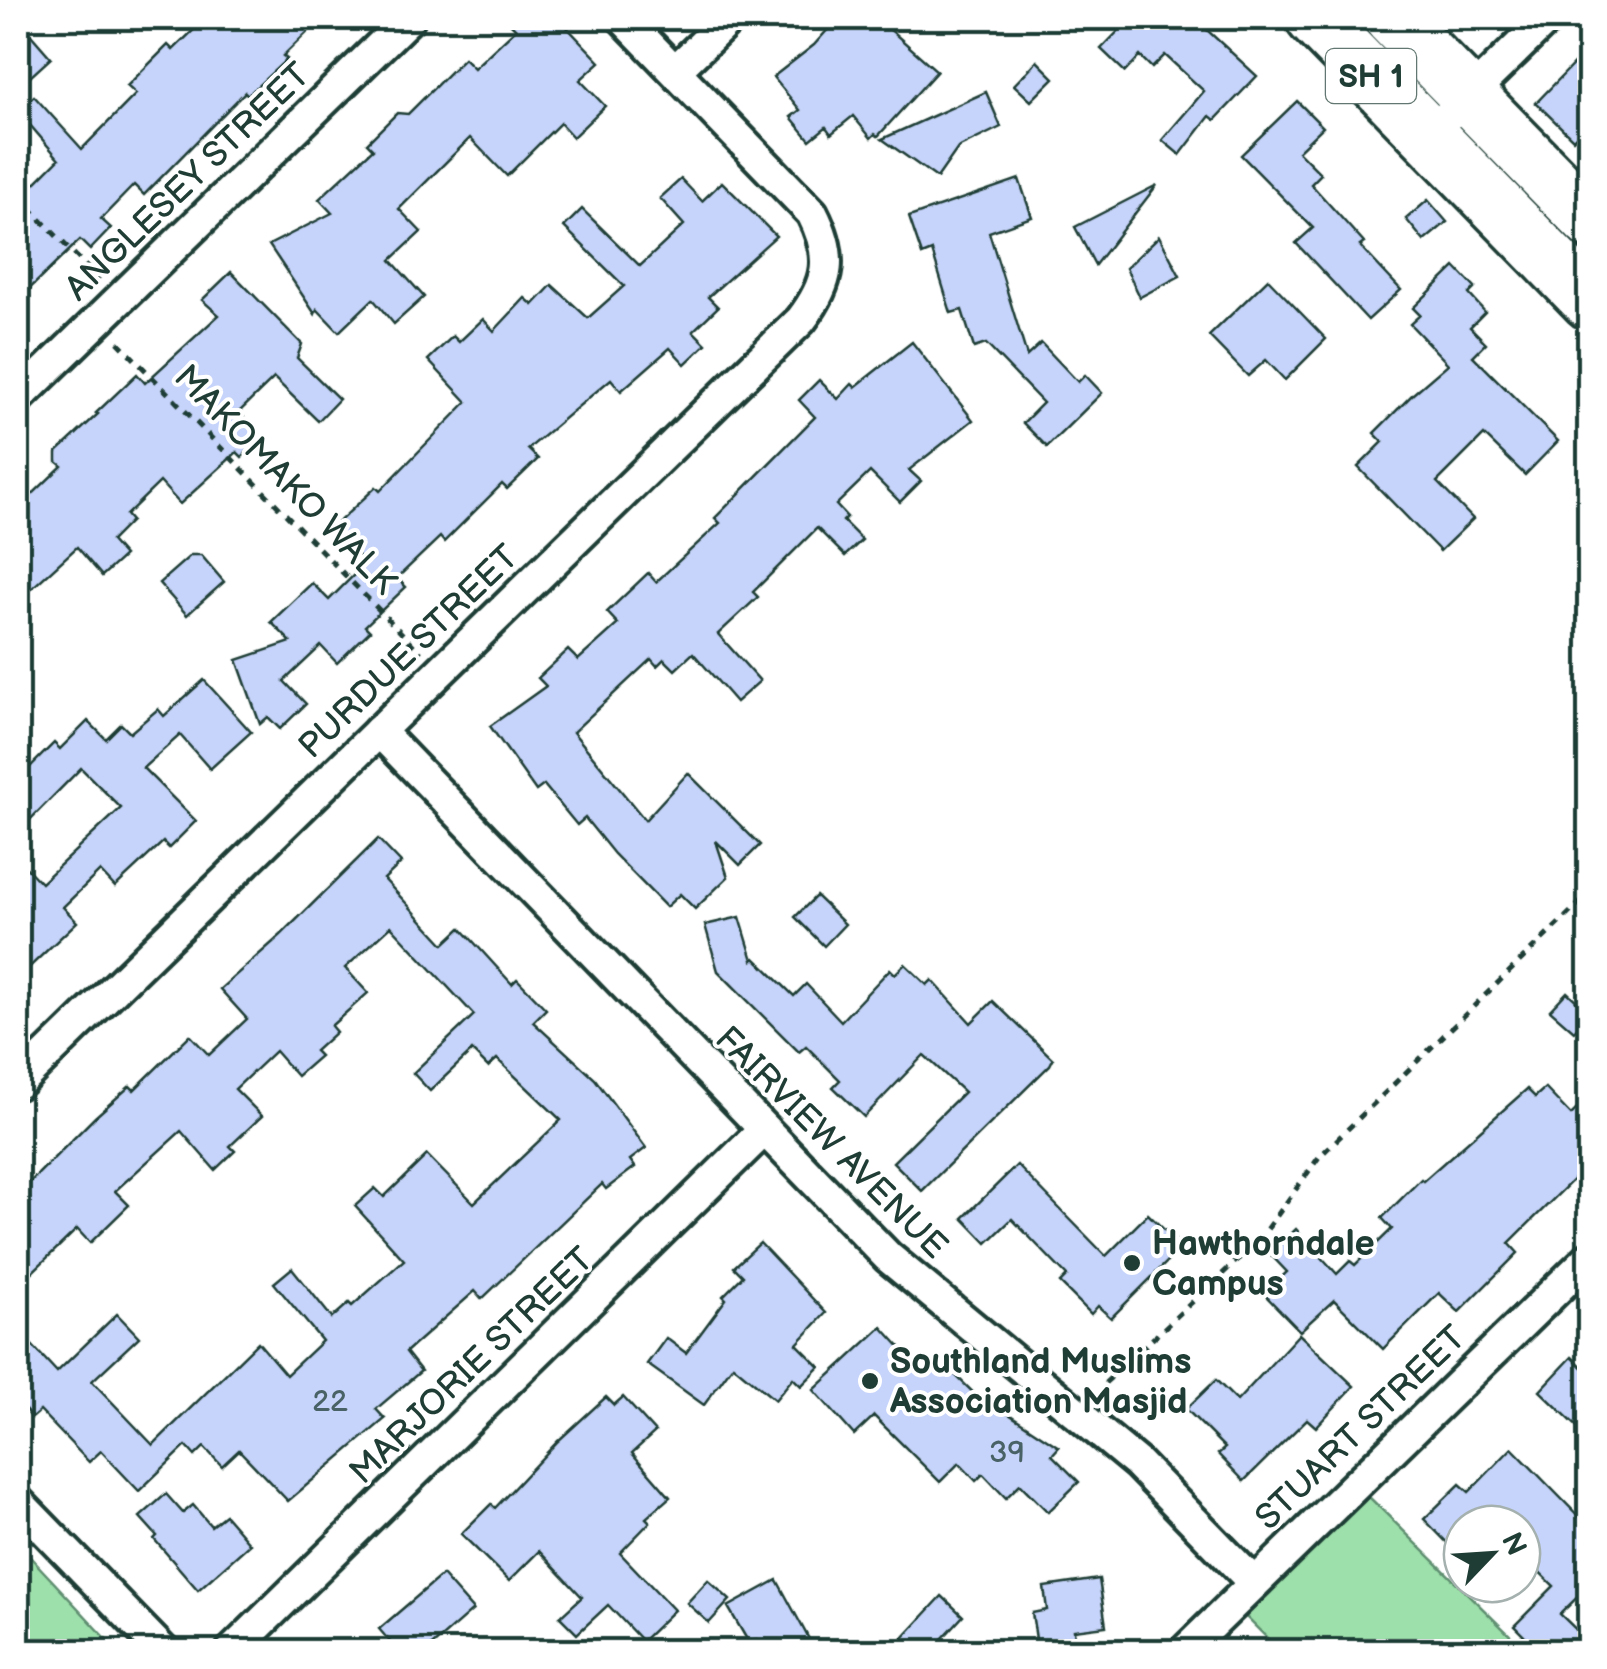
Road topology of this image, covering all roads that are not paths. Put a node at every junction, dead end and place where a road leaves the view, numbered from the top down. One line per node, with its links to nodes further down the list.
1 (408, 18): 12 (street, ANGLESEY STREET)
2 (623, 18): 7 (street)
3 (730, 18): 7 (street)
4 (1314, 18): 9 (highway, SH 1)
5 (1392, 18): 8 (highway, SH 1)
6 (1548, 18): 8 (street)
7 (675, 70): 13 (street, PURDUE STREET)
8 (1469, 97): 9 (street); 10 (highway, SH 1)
9 (1428, 135): 11 (highway, SH 1)
10 (1590, 220)
11 (1590, 301)
12 (18, 398)
13 (378, 731): 14 (street, PURDUE STREET); 15 (street, FAIRVIEW AVENUE)
14 (18, 1084)
15 (764, 1131): 18 (street, FAIRVIEW AVENUE); 20 (street, MARJORIE STREET)
16 (1590, 1257): 18 (street, STUART STREET)
17 (18, 1502): 19 (street)
18 (1254, 1583): 21 (street, STUART STREET)
19 (164, 1652)
20 (231, 1652)
21 (1184, 1652)

